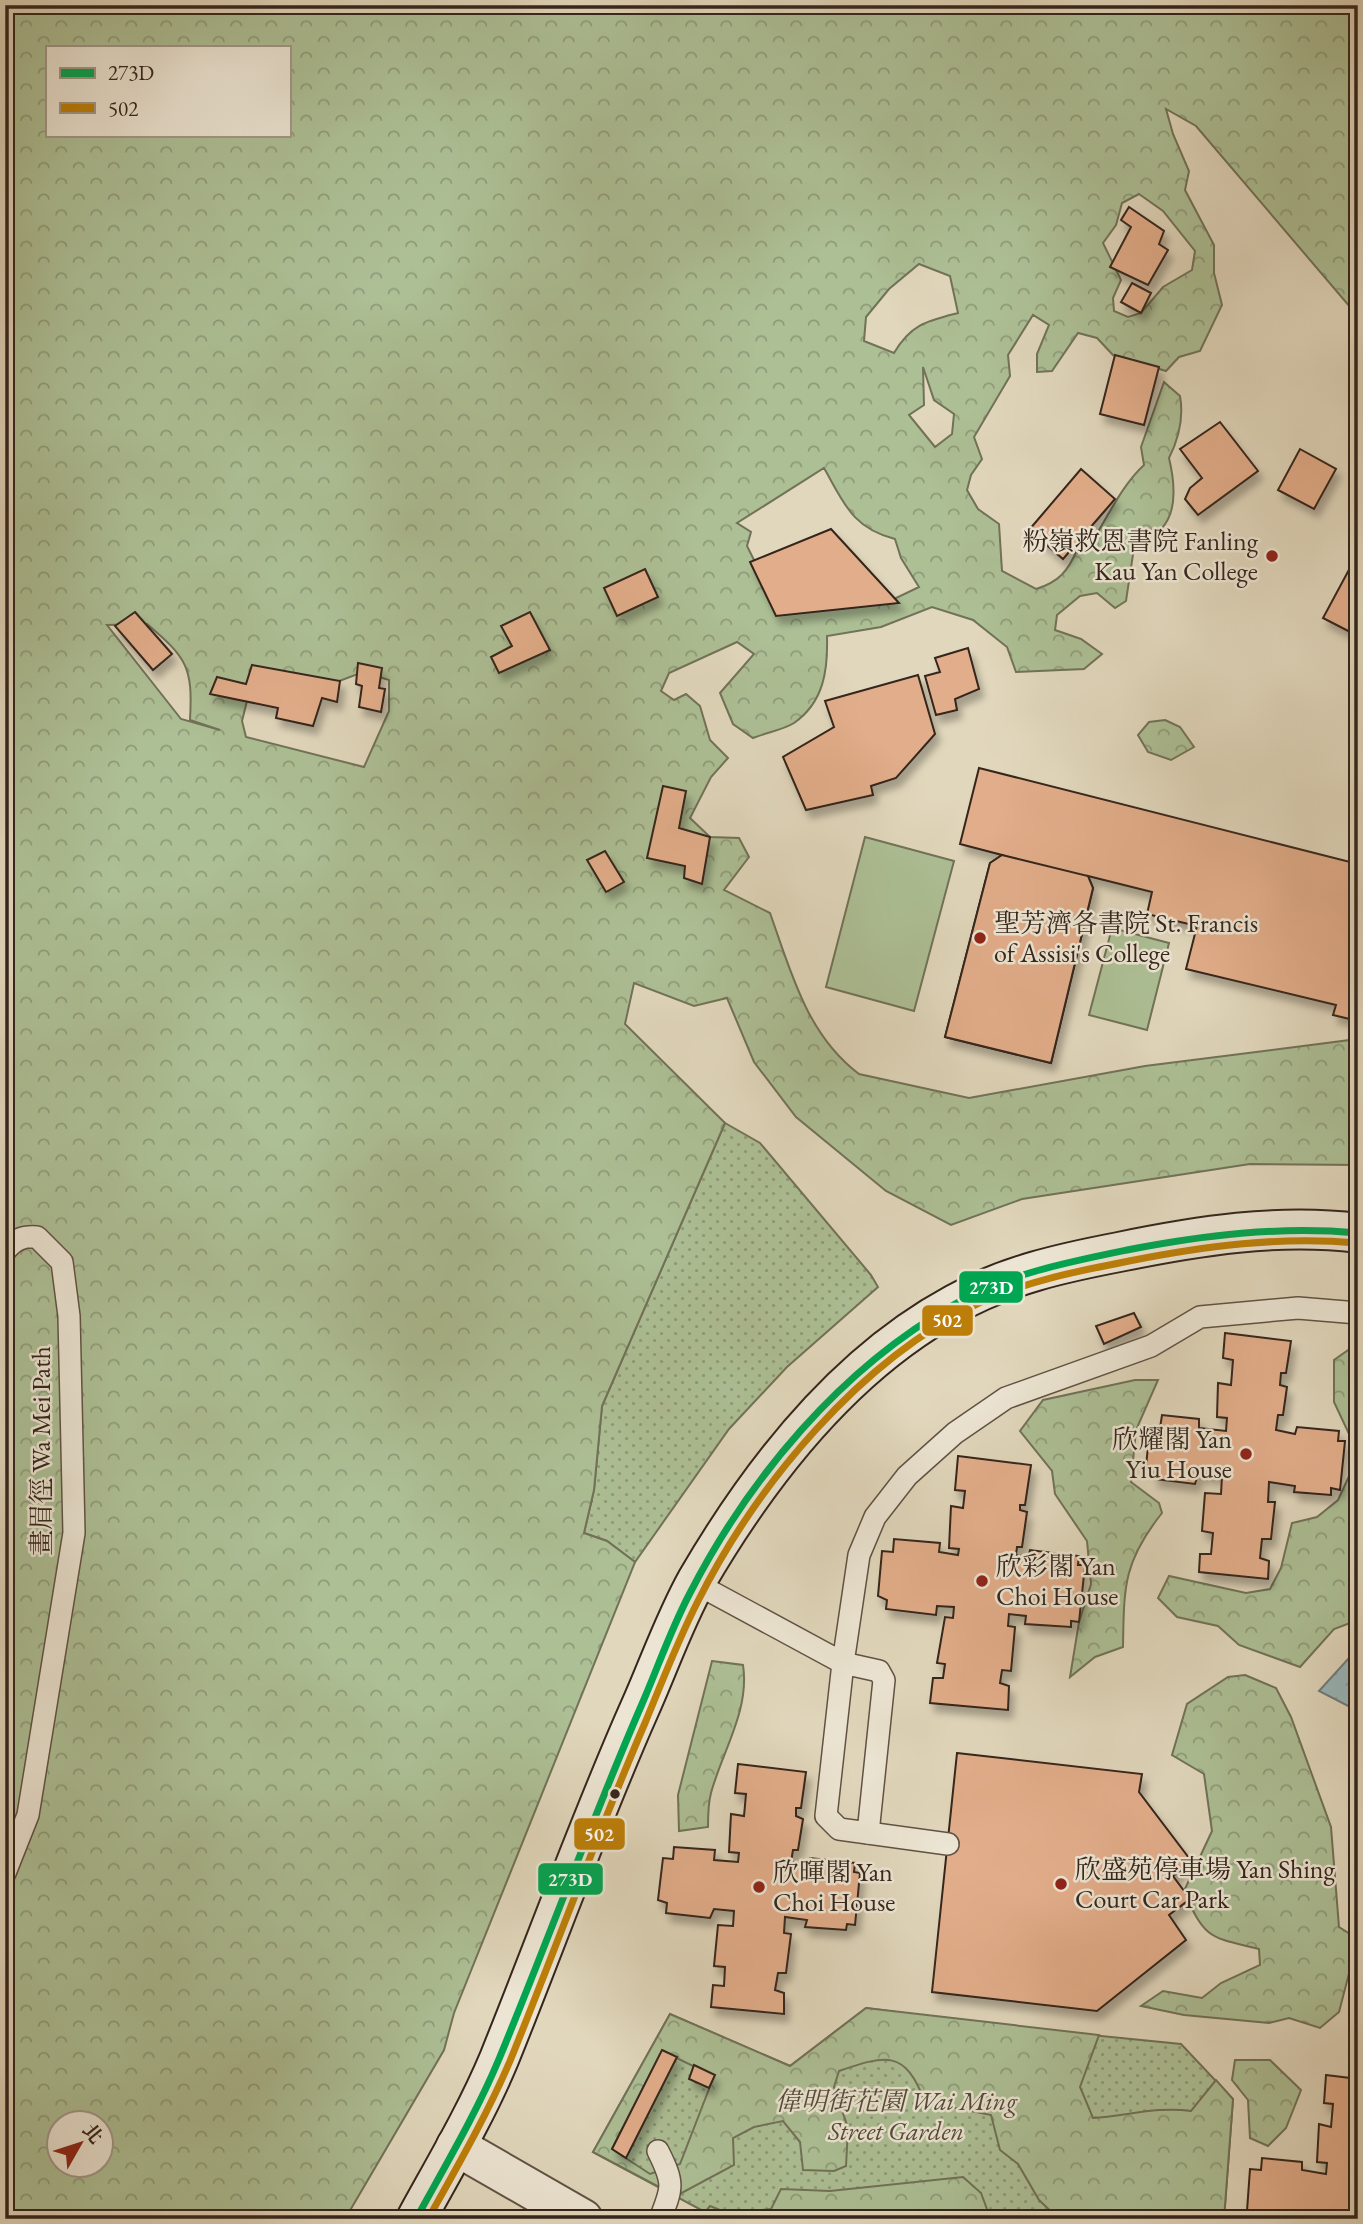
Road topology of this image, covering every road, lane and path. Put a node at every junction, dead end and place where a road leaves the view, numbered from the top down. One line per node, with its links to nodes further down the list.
1 (1358, 1233): 4 (street)
2 (5, 1251): 8 (lane, 畫眉徑 Wa Mei Path)
3 (1358, 1314): 5 (lane)
4 (695, 1583): 5 (lane); 9 (street)
5 (843, 1663): 6 (lane); 6 (lane)
6 (868, 1833): 7 (lane)
7 (948, 1844)
8 (5, 1873)
9 (456, 2146): 11 (street); 12 (street)
10 (658, 2151): 13 (lane)
11 (416, 2219)
12 (583, 2219)
13 (660, 2219)

